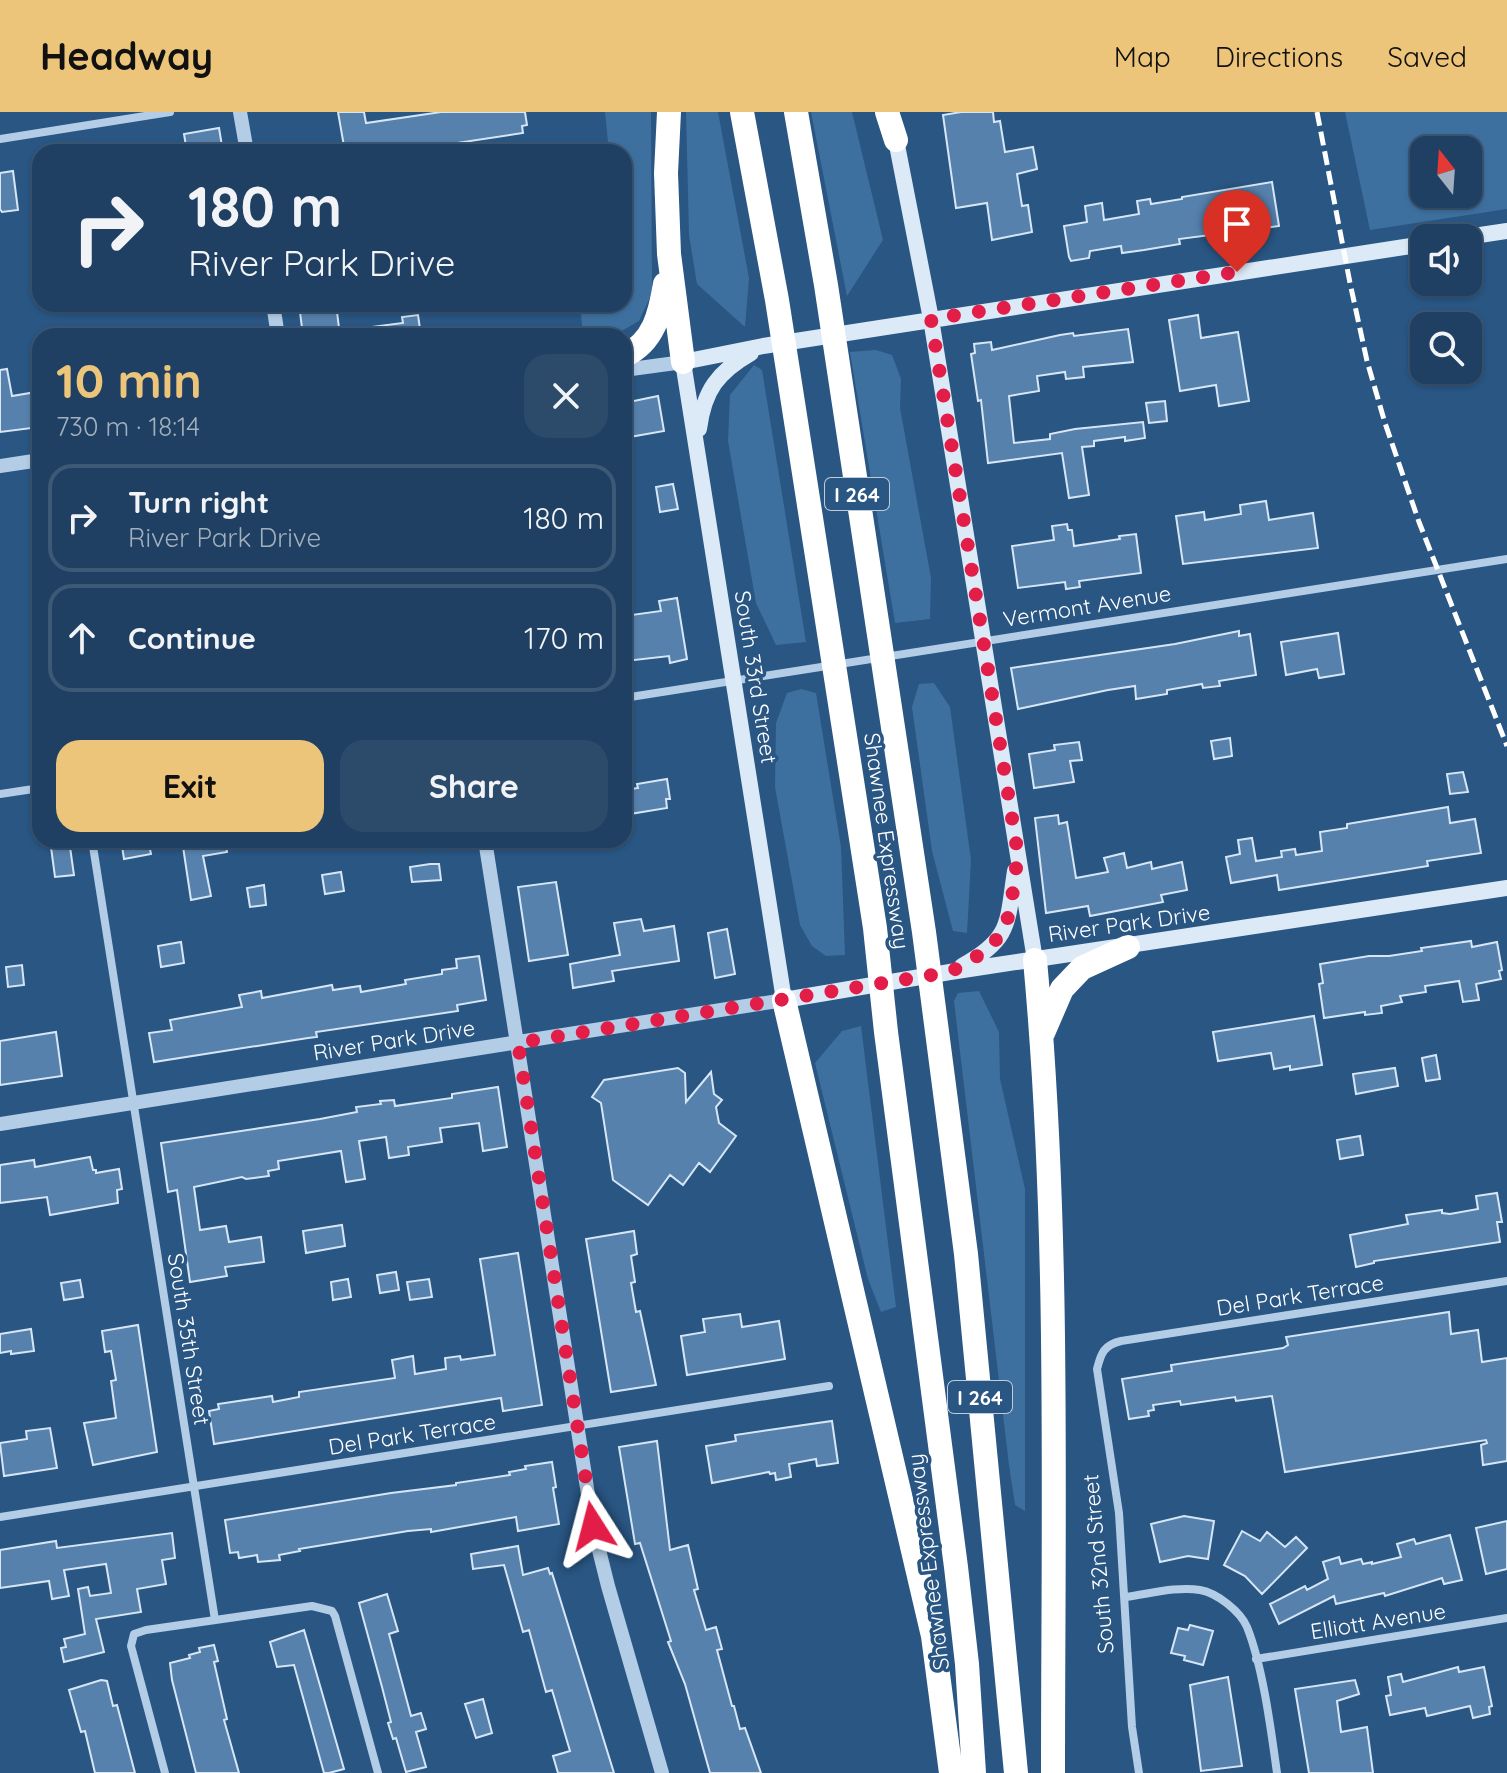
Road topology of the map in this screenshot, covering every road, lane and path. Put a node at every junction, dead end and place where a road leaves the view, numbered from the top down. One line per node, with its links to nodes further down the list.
1 (170, 112): 7 (street)
2 (240, 112): 9 (street)
3 (669, 112): 13 (highway)
4 (742, 112): 54 (highway, Shawnee Expressway / I 264)
5 (796, 112): 55 (highway, Shawnee Expressway / I 264)
6 (890, 112): 8 (highway)
7 (0, 139)
8 (896, 140): 14 (main road)
9 (246, 144)
10 (1507, 231): 11 (main road)
11 (1482, 235)
12 (1410, 246): 14 (main road)
13 (669, 254): 16 (highway); 17 (highway)
14 (931, 319): 15 (main road); 23 (main road)
15 (763, 346): 17 (main road); 19 (main road)
16 (632, 353)
17 (683, 362): 18 (street); 19 (main road, South 33rd Street)
18 (632, 369)
19 (697, 441): 24 (main road, South 33rd Street)
20 (32, 461): 21 (street)
21 (0, 466)
22 (1507, 559): 23 (street, Vermont Avenue)
23 (983, 641): 24 (street, Vermont Avenue); 30 (main road)
24 (735, 680): 25 (street, Vermont Avenue); 35 (main road, South 33rd Street)
25 (632, 697)
26 (32, 789): 27 (street)
27 (0, 794)
28 (93, 848): 38 (street, South 35th Street)
29 (486, 848): 37 (street)
30 (1018, 855): 33 (main road); 34 (main road)
31 (1507, 888): 32 (main road, River Park Drive)
32 (1128, 947): 33 (main road, River Park Drive); 36 (highway)
33 (1035, 960): 34 (main road, River Park Drive); 36 (highway)
34 (950, 972): 35 (main road, River Park Drive)
35 (784, 1000): 37 (street, River Park Drive); 53 (highway)
36 (1042, 1036): 56 (highway)
37 (518, 1043): 38 (street, River Park Drive); 43 (street)
38 (135, 1103): 39 (street, River Park Drive); 44 (street, South 35th Street)
39 (0, 1124)
40 (1507, 1281): 41 (street, Del Park Terrace)
41 (1101, 1352): 46 (street, South 32nd Street)
42 (829, 1386): 43 (street, Del Park Terrace)
43 (577, 1426): 44 (street, Del Park Terrace); 52 (street)
44 (193, 1487): 45 (street, Del Park Terrace); 48 (street, South 35th Street)
45 (0, 1517)
46 (1126, 1597): 49 (street); 57 (street, South 32nd Street)
47 (1507, 1618): 49 (street, Elliott Avenue)
48 (215, 1620): 50 (street); 51 (street)
49 (1256, 1659): 58 (street)
50 (165, 1773)
51 (378, 1773)
52 (662, 1773)
53 (951, 1773)
54 (974, 1773)
55 (1016, 1773)
56 (1053, 1773)
57 (1139, 1773)
58 (1277, 1773)

